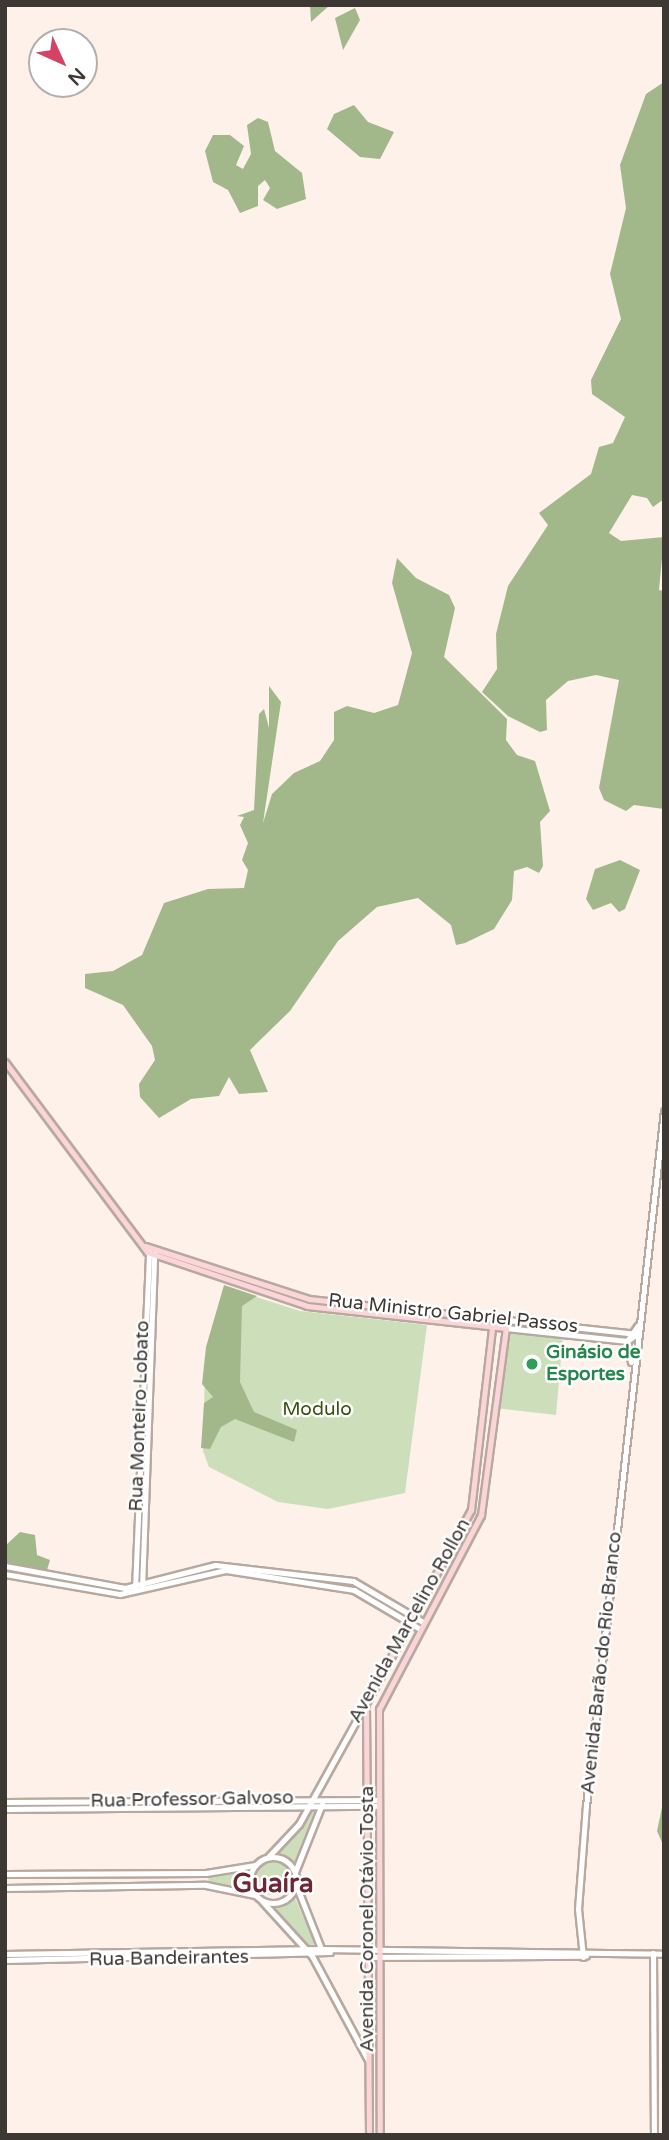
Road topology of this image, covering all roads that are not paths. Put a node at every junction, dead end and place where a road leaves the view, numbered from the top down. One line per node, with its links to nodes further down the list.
1 (5, 1062): 3 (main road)
2 (664, 1111): 7 (street, Avenida Barão do Rio Branco)
3 (150, 1250): 4 (main road, Rua Ministro Gabriel Passos); 17 (street, Rua Monteiro Lobato)
4 (406, 1314): 5 (main road, Rua Ministro Gabriel Passos); 8 (main road, Rua Ministro Gabriel Passos)
5 (493, 1319): 6 (main road, Rua Ministro Gabriel Passos); 8 (main road, Avenida Marcelino Rollon)
6 (507, 1320): 9 (main road, Avenida Marcelino Rollon); 11 (street, Rua Ministro Gabriel Passos)
7 (641, 1322): 10 (street, Avenida Barão do Rio Branco); 11 (street)
8 (492, 1327): 9 (main road, Rua Ministro Gabriel Passos); 13 (main road, Avenida Marcelino Rollon)
9 (506, 1328): 11 (street, Rua Ministro Gabriel Passos); 14 (main road, Avenida Marcelino Rollon)
10 (637, 1334): 11 (street, Rua Ministro Gabriel Passos); 12 (street, Avenida Barão do Rio Branco)
11 (628, 1337): 12 (street, Avenida Barão do Rio Branco)
12 (632, 1368): 44 (street, Avenida Barão do Rio Branco)
13 (478, 1460): 14 (main road); 18 (main road, Avenida Marcelino Rollon)
14 (490, 1461): 19 (main road, Avenida Marcelino Rollon)
15 (5, 1566): 17 (street)
16 (5, 1574): 17 (street)
17 (138, 1589): 18 (street)
18 (412, 1620): 19 (street); 20 (main road, Avenida Marcelino Rollon)
19 (422, 1625): 21 (main road, Avenida Marcelino Rollon)
20 (366, 1703): 23 (main road, Avenida Coronel Otávio Tosta); 25 (street, Avenida Marcelino Rollon)
21 (379, 1709): 22 (main road, Avenida Coronel Otávio Tosta)
22 (379, 1737): 23 (main road); 28 (main road, Avenida Coronel Otávio Tosta)
23 (367, 1738): 27 (main road, Avenida Coronel Otávio Tosta)
24 (5, 1802): 29 (street, Rua Professor Galvoso)
25 (310, 1802): 26 (street, Rua Professor Galvoso); 29 (street, Rua Professor Galvoso); 33 (street, Avenida Marcelino Rollon)
26 (323, 1802): 27 (street, Rua Professor Galvoso); 35 (street)
27 (368, 1803): 28 (street, Rua Professor Galvoso); 32 (main road, Avenida Coronel Otávio Tosta)
28 (378, 1803): 31 (main road, Avenida Coronel Otávio Tosta)
29 (69, 1805): 30 (street, Rua Professor Galvoso)
30 (5, 1809)
31 (379, 1842): 32 (main road); 42 (main road, Avenida Coronel Otávio Tosta)
32 (368, 1843): 41 (main road, Avenida Coronel Otávio Tosta)
33 (268, 1857): 34 (street); 35 (street)
34 (255, 1865): 36 (street); 39 (street)
35 (295, 1872): 37 (street)
36 (5, 1874)
37 (296, 1882): 40 (street); 45 (street)
38 (5, 1888): 39 (street)
39 (255, 1895): 40 (street)
40 (262, 1901): 43 (street)
41 (368, 1925): 42 (main road); 51 (main road, Avenida Coronel Otávio Tosta)
42 (379, 1926): 52 (main road, Avenida Coronel Otávio Tosta)
43 (306, 1949): 45 (street, Rua Bandeirantes); 48 (street, Rua Bandeirantes); 53 (street)
44 (583, 1950): 46 (street, Rua Bandeirantes); 49 (street, Rua Bandeirantes); 55 (street, Avenida Barão do Rio Branco)
45 (322, 1952): 51 (street, Rua Bandeirantes); 53 (street, Rua Bandeirantes)
46 (592, 1953): 47 (street, Rua Bandeirantes); 55 (street, Rua Bandeirantes)
47 (653, 1953): 50 (street, Rua Bandeirantes); 59 (street)
48 (275, 1954): 53 (street, Rua Bandeirantes); 54 (street, Rua Bandeirantes)
49 (480, 1954): 52 (street, Rua Bandeirantes); 55 (street, Rua Bandeirantes)
50 (664, 1954)
51 (367, 1955): 52 (street, Rua Bandeirantes); 56 (main road, Avenida Coronel Otávio Tosta)
52 (378, 1955): 58 (main road, Avenida Coronel Otávio Tosta)
53 (312, 1956): 56 (street)
54 (6, 1957)
55 (583, 1958)
56 (369, 2062): 57 (main road, Avenida Coronel Otávio Tosta)
57 (369, 2135)
58 (380, 2135)
59 (654, 2135)

